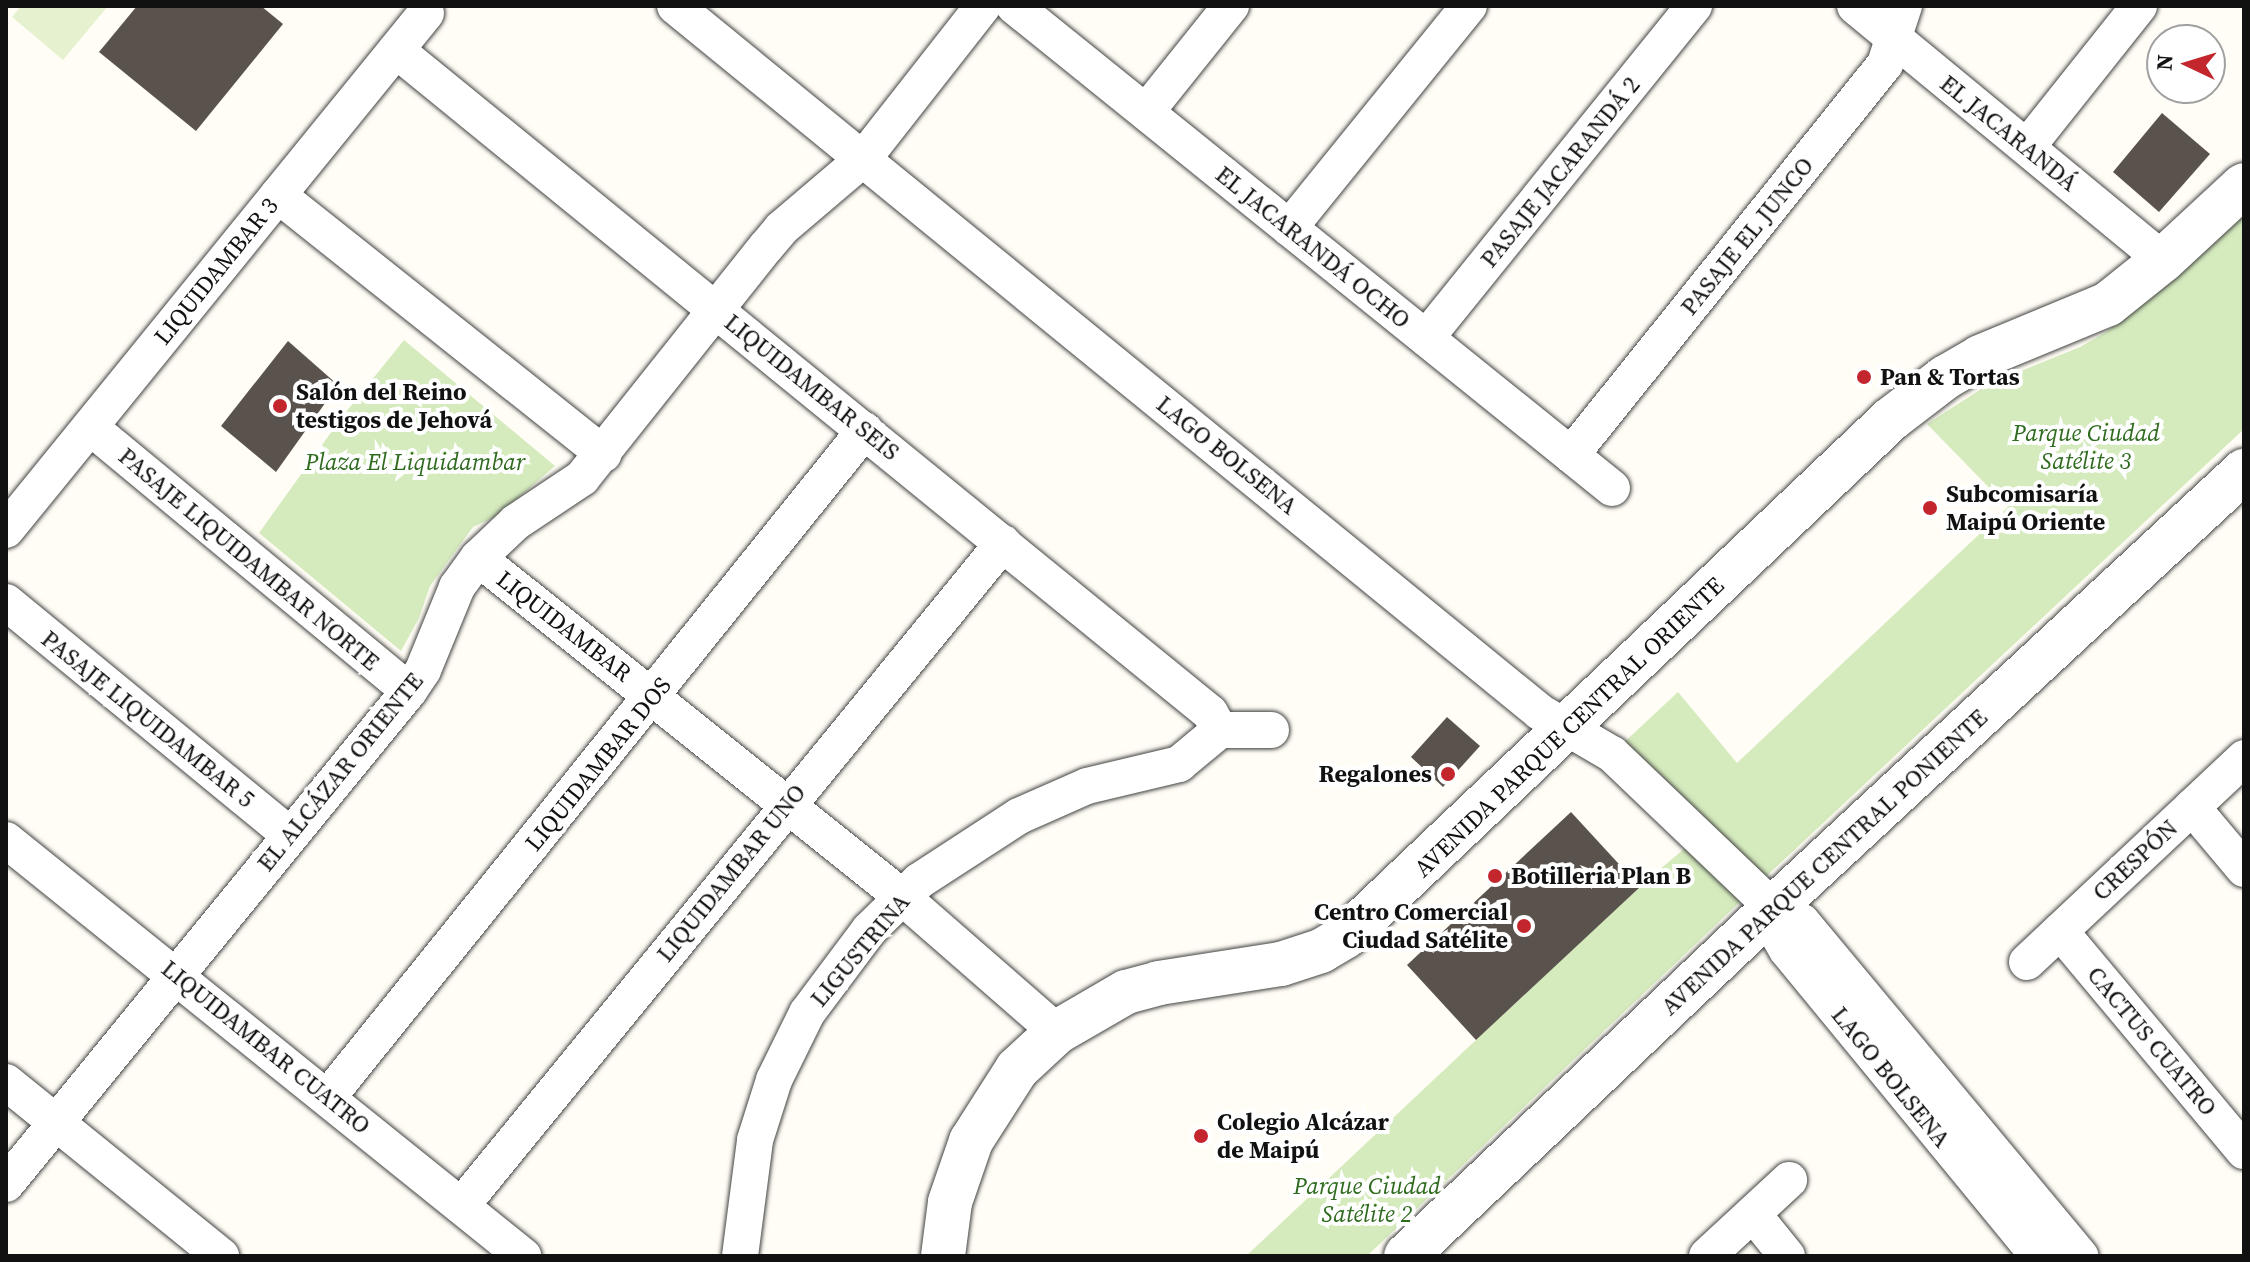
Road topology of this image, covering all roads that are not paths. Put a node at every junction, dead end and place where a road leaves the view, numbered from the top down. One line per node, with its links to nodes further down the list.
1 (675, 6): 14 (street, LAGO BOLSENA)
2 (983, 6): 14 (street, EL ALCÁZAR ORIENTE)
3 (1014, 6): 12 (street, EL JACARANDÁ OCHO)
4 (1231, 6): 12 (street)
5 (1469, 6): 17 (street)
6 (1694, 6): 20 (street, PASAJE JACARANDÁ 2)
7 (1855, 6): 10 (street, EL JACARANDÁ)
8 (2139, 6): 13 (street)
9 (426, 13): 11 (street, LIQUIDAMBAR 3)
10 (1899, 22): 13 (street, EL JACARANDÁ); 24 (street, PASAJE EL JUNCO)
11 (396, 50): 16 (street, LIQUIDAMBAR 3); 19 (street, LIQUIDAMBAR SEIS)
12 (1146, 112): 17 (street, EL JACARANDÁ OCHO)
13 (2027, 147): 18 (street, EL JACARANDÁ)
14 (863, 159): 19 (street, EL ALCÁZAR ORIENTE); 33 (street, LAGO BOLSENA)
15 (2244, 185): 18 (street, AVENIDA PARQUE CENTRAL ORIENTE)
16 (278, 195): 21 (street, LIQUIDAMBAR 3); 23 (street)
17 (1289, 228): 20 (street, EL JACARANDÁ OCHO)
18 (2163, 260): 33 (street, AVENIDA PARQUE CENTRAL ORIENTE)
19 (716, 309): 22 (street, LIQUIDAMBAR SEIS); 23 (street, EL ALCÁZAR ORIENTE)
20 (1426, 338): 24 (street, EL JACARANDÁ OCHO)
21 (90, 427): 27 (street, LIQUIDAMBAR 3); 31 (street, PASAJE LIQUIDAMBAR NORTE)
22 (865, 430): 28 (street, LIQUIDAMBAR SEIS); 32 (street, LIQUIDAMBAR DOS)
23 (604, 454): 29 (street, EL ALCÁZAR ORIENTE)
24 (1571, 455): 26 (street, EL JACARANDÁ OCHO)
25 (2244, 471): 43 (street, AVENIDA PARQUE CENTRAL PONIENTE)
26 (1612, 488)
27 (6, 530)
28 (1003, 543): 34 (street, LIQUIDAMBAR SEIS); 37 (street, LIQUIDAMBAR UNO)
29 (478, 558): 31 (street, EL ALCÁZAR ORIENTE); 32 (street, LIQUIDAMBAR)
30 (6, 602): 39 (street, PASAJE LIQUIDAMBAR 5)
31 (409, 691): 39 (street, EL ALCÁZAR ORIENTE)
32 (653, 696): 37 (street, LIQUIDAMBAR); 49 (street, LIQUIDAMBAR DOS)
33 (1568, 728): 43 (street, LAGO BOLSENA); 47 (street, AVENIDA PARQUE CENTRAL ORIENTE)
34 (1220, 730): 35 (street); 42 (street, LIGUSTRINA)
35 (1271, 730)
36 (2244, 758): 38 (street, CRESPÓN)
37 (785, 805): 42 (street, LIQUIDAMBAR); 54 (street, LIQUIDAMBAR UNO)
38 (2192, 807): 41 (street); 44 (street, CRESPÓN)
39 (290, 835): 46 (street, EL ALCÁZAR ORIENTE)
40 (6, 840): 46 (street, LIQUIDAMBAR CUATRO)
41 (2244, 869)
42 (901, 896): 47 (street, LIQUIDAMBAR); 59 (street, LIGUSTRINA)
43 (1773, 908): 56 (street, LAGO BOLSENA); 61 (street, AVENIDA PARQUE CENTRAL PONIENTE)
44 (2060, 931): 45 (street, CRESPÓN); 51 (street, CACTUS CUATRO)
45 (2027, 962)
46 (177, 975): 49 (street, LIQUIDAMBAR CUATRO); 50 (street, EL ALCÁZAR ORIENTE)
47 (1057, 1032): 60 (street, AVENIDA PARQUE CENTRAL ORIENTE)
48 (6, 1082): 50 (street)
49 (328, 1097): 54 (street, LIQUIDAMBAR CUATRO)
50 (56, 1122): 53 (street, EL ALCÁZAR ORIENTE); 57 (street)
51 (2244, 1151)
52 (1789, 1180): 55 (street)
53 (6, 1184)
54 (462, 1205): 58 (street, LIQUIDAMBAR CUATRO)
55 (1753, 1214): 62 (street); 63 (street)
56 (2037, 1237): 64 (street, LAGO BOLSENA)
57 (221, 1256)
58 (523, 1256)
59 (740, 1256)
60 (943, 1256)
61 (1406, 1256)
62 (1707, 1256)
63 (1787, 1256)
64 (2080, 1256)

